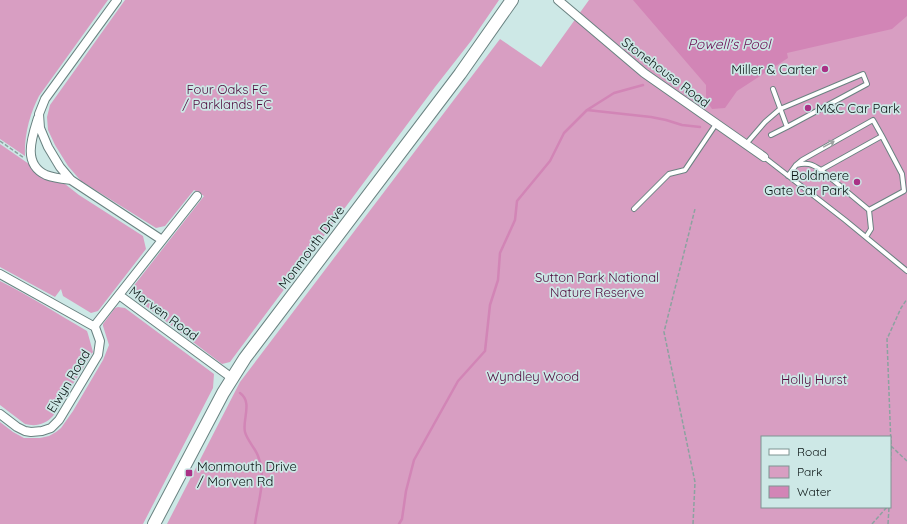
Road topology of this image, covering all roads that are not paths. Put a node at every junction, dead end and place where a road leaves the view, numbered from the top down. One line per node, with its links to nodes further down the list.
1 (117, 0): 6 (street)
2 (512, 0): 26 (street, Monmouth Drive)
3 (558, 0): 7 (street, Stonehouse Road)
4 (772, 89): 5 (lane)
5 (780, 109): 8 (lane); 8 (lane); 11 (lane)
6 (39, 114): 16 (street); 16 (street)
7 (716, 124): 11 (street, Stonehouse Road); 18 (lane)
8 (787, 127): 9 (lane)
9 (771, 135)
10 (882, 136): 13 (lane, one-way to 10); 14 (lane); 19 (lane)
11 (746, 144): 12 (street, Stonehouse Road)
12 (764, 157): 15 (lane)
13 (796, 165): 14 (lane); 15 (lane)
14 (821, 170): 19 (lane)
15 (788, 176): 20 (lane)
16 (71, 180): 21 (street)
17 (196, 196): 21 (street, Morven Road)
18 (634, 209)
19 (869, 210): 20 (lane)
20 (866, 237): 22 (lane)
21 (162, 240): 24 (street, Morven Road)
22 (907, 272)
23 (0, 274): 25 (street)
24 (118, 295): 25 (street); 26 (street, Morven Road)
25 (95, 327): 27 (street, Elwyn Road)
26 (232, 378): 28 (street, Monmouth Drive)
27 (0, 414)
28 (154, 524)

